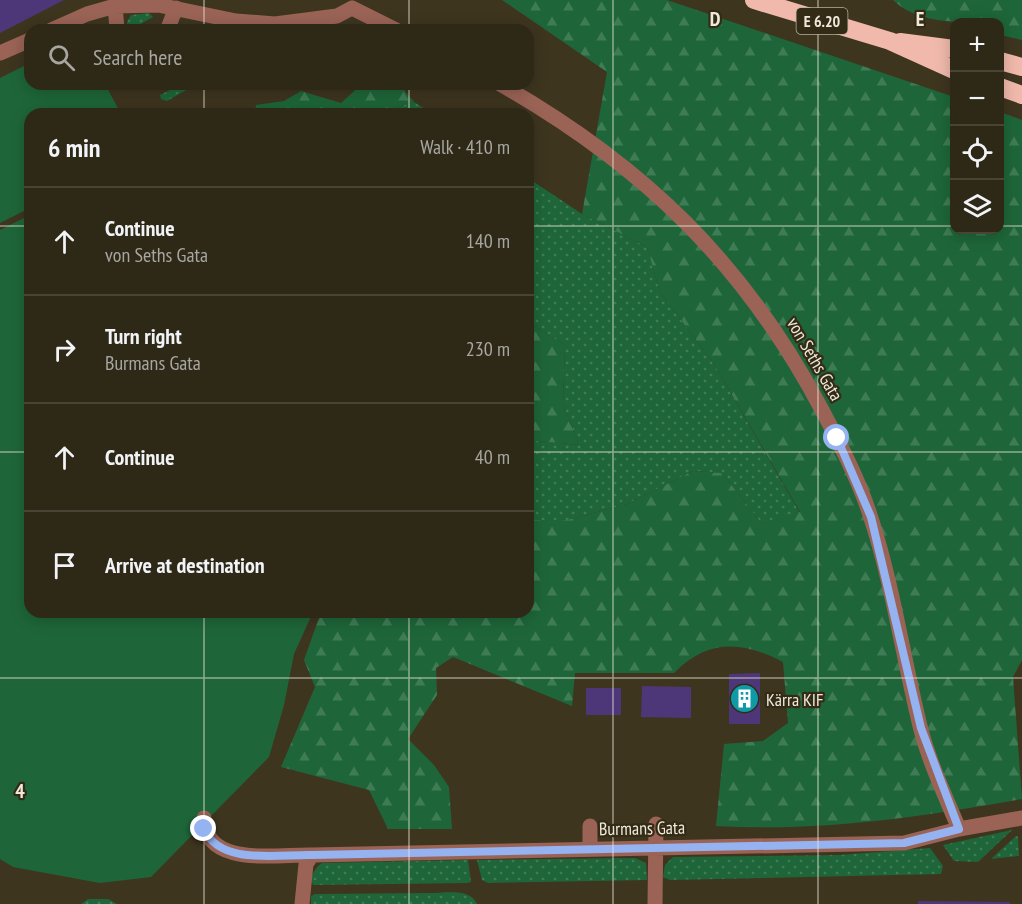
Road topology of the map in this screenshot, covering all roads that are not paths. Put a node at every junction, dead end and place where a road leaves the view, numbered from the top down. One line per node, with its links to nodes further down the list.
1 (754, 0): 10 (highway, E 6.20)
2 (353, 4): 5 (street); 9 (street)
3 (115, 6): 4 (street); 6 (street); 7 (street)
4 (176, 8): 5 (street); 8 (street)
5 (212, 8)
6 (64, 24)
7 (117, 24)
8 (170, 24)
9 (386, 24)
10 (890, 41): 12 (highway, E 6.20); 16 (highway, E 6.20)
11 (24, 43): 13 (street)
12 (950, 48)
13 (0, 53)
14 (1004, 62): 15 (highway)
15 (1022, 67)
16 (950, 68)
17 (1004, 89): 19 (highway)
18 (511, 90): 24 (street, von Seths Gata)
19 (1022, 95)
20 (204, 818): 27 (street, Burmans Gata)
21 (1022, 819): 24 (street, Burmans Gata)
22 (656, 824): 26 (street)
23 (590, 826): 25 (street)
24 (959, 829): 26 (street, Burmans Gata)
25 (590, 848): 26 (street, Burmans Gata); 27 (street, Burmans Gata)
26 (656, 848): 29 (street)
27 (312, 855): 28 (street)
28 (302, 904)
29 (655, 904)

